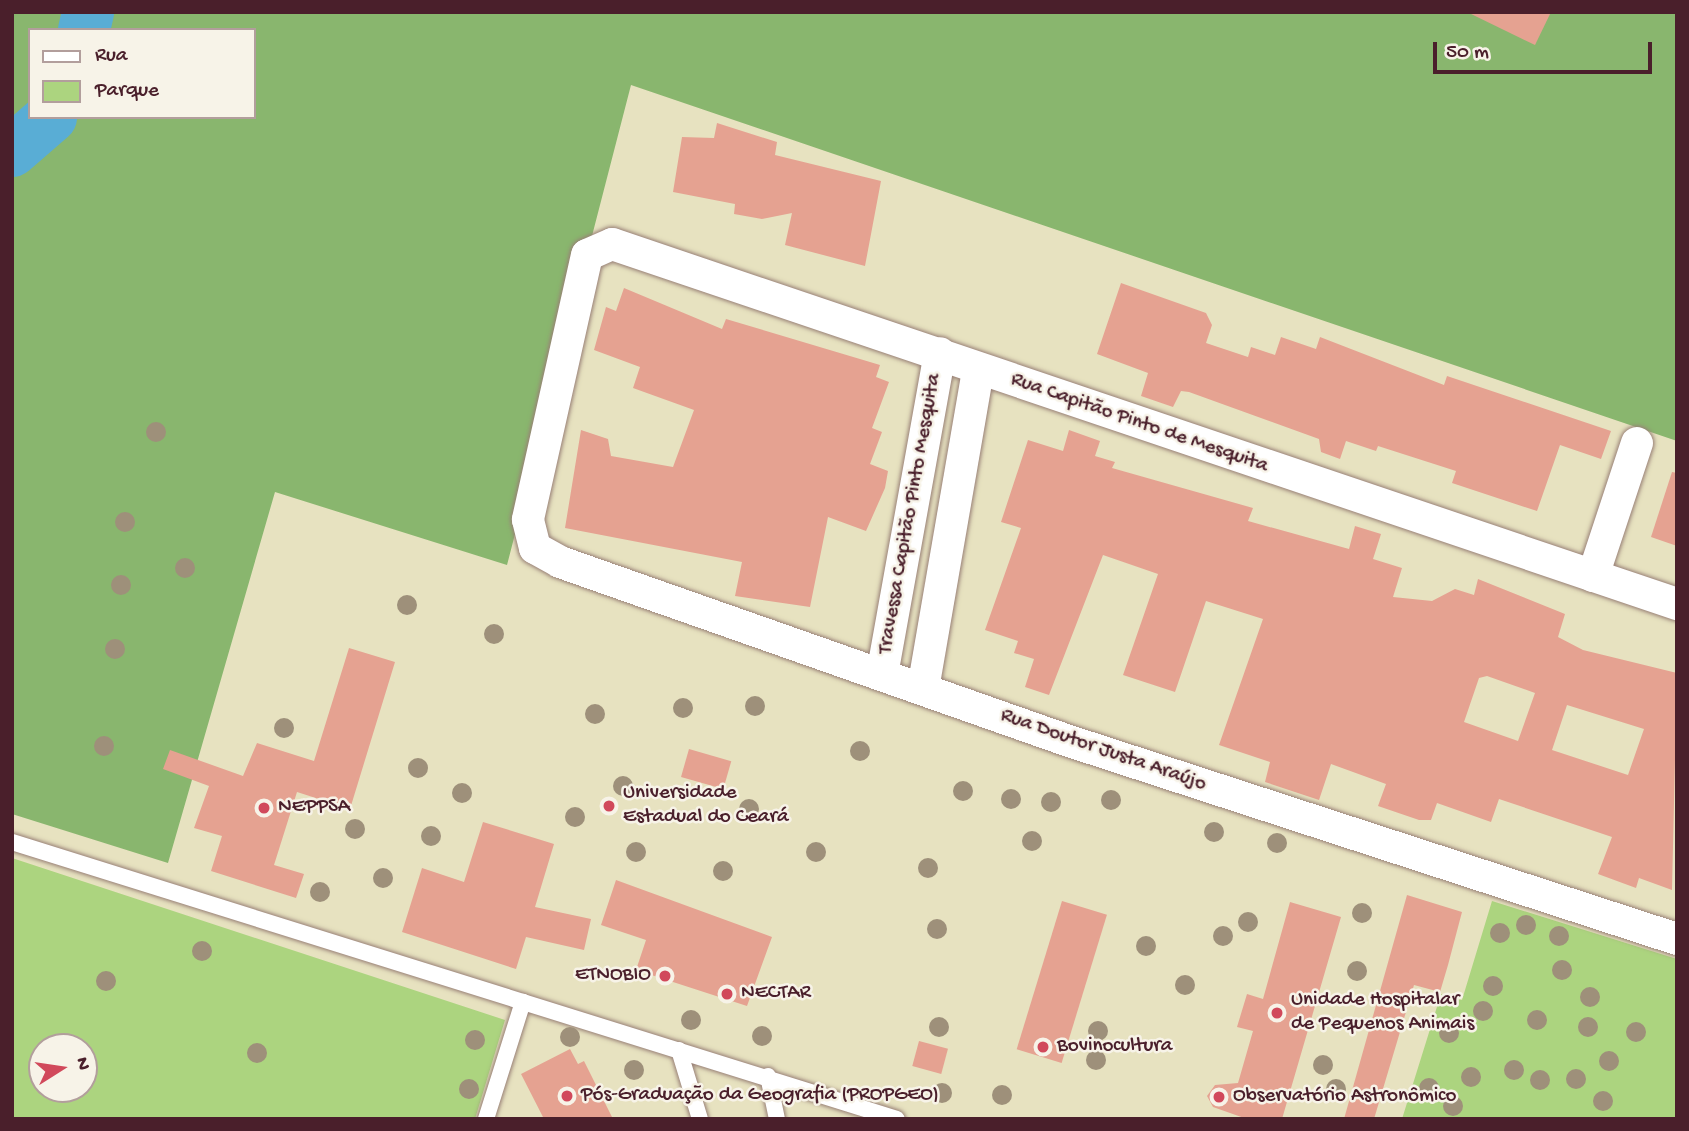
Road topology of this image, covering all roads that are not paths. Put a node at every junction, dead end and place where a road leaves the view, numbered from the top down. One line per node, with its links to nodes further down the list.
1 (940, 353): 2 (street, Rua Capitão Pinto de Mesquita); 4 (street, Rua Capitão Pinto de Mesquita); 7 (street, Travessa Capitão Pinto Mesquita)
2 (978, 370): 5 (street, Rua Capitão Pinto de Mesquita); 8 (street, Travessa Capitão Pinto Mesquita)
3 (1637, 443): 5 (street)
4 (535, 548): 7 (street, Rua Doutor Justa Araújo)
5 (1593, 576): 6 (street, Rua Capitão Pinto de Mesquita)
6 (1677, 604)
7 (882, 675): 8 (street, Rua Doutor Justa Araújo)
8 (923, 689): 10 (street, Rua Doutor Justa Araújo)
9 (12, 842): 11 (lane)
10 (1677, 939)
11 (523, 1002): 12 (lane); 14 (lane)
12 (679, 1050): 13 (lane); 15 (lane)
13 (768, 1076): 16 (lane); 17 (lane)
14 (486, 1119)
15 (700, 1119)
16 (777, 1119)
17 (897, 1119)

